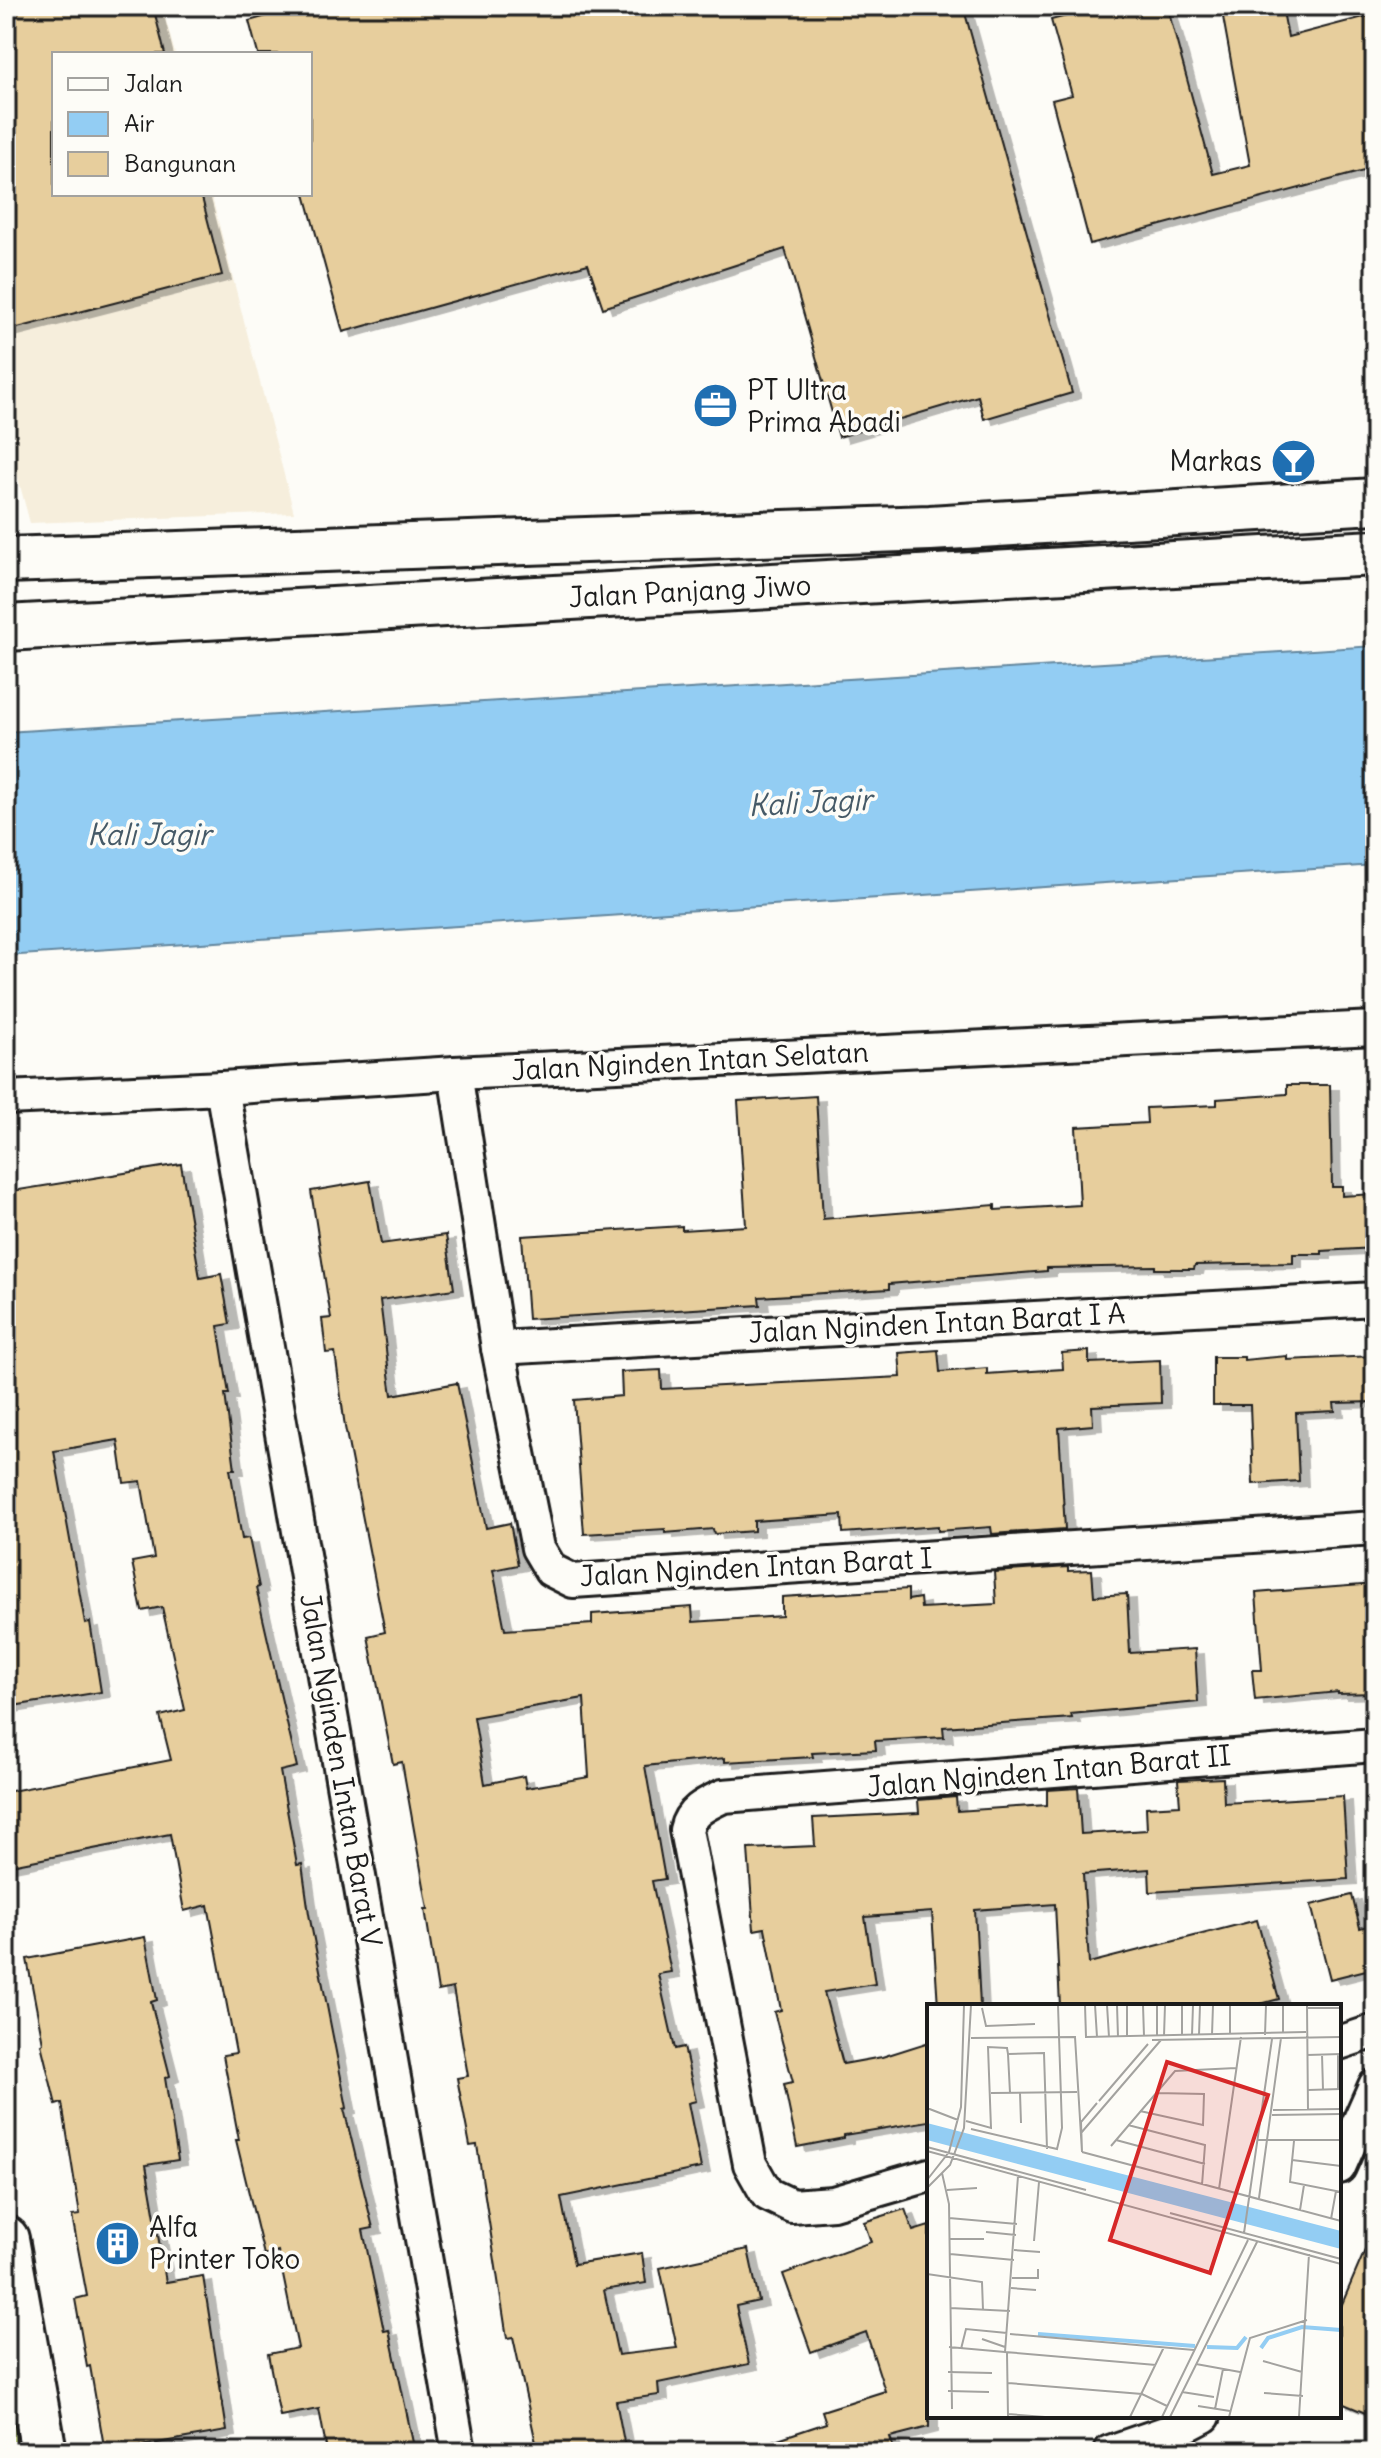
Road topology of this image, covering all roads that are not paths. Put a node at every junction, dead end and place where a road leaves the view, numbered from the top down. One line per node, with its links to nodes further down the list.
1 (1375, 501): 3 (main road, Jalan Panjang Jiwo)
2 (1375, 553): 4 (main road, Jalan Panjang Jiwo)
3 (6, 560)
4 (6, 628)
5 (1375, 1028): 6 (street, Jalan Nginden Intan Selatan)
6 (455, 1073): 7 (street, Jalan Nginden Intan Selatan); 10 (street, Jalan Nginden Intan Barat I)
7 (222, 1088): 8 (street, Jalan Nginden Intan Selatan); 21 (street, Jalan Nginden Intan Barat V)
8 (6, 1098)
9 (1375, 1299): 10 (street, Jalan Nginden Intan Barat I A)
10 (498, 1348): 11 (street, Jalan Nginden Intan Barat I)
11 (1375, 1528)
12 (1375, 1745): 17 (street, Jalan Nginden Intan Barat II)
13 (1375, 2031): 14 (street)
14 (1341, 2042)
15 (1375, 2086): 16 (street)
16 (1341, 2162)
17 (927, 2176)
18 (6, 2239): 20 (main road)
19 (1200, 2418): 22 (street)
20 (44, 2452)
21 (459, 2452)
22 (1110, 2452)

